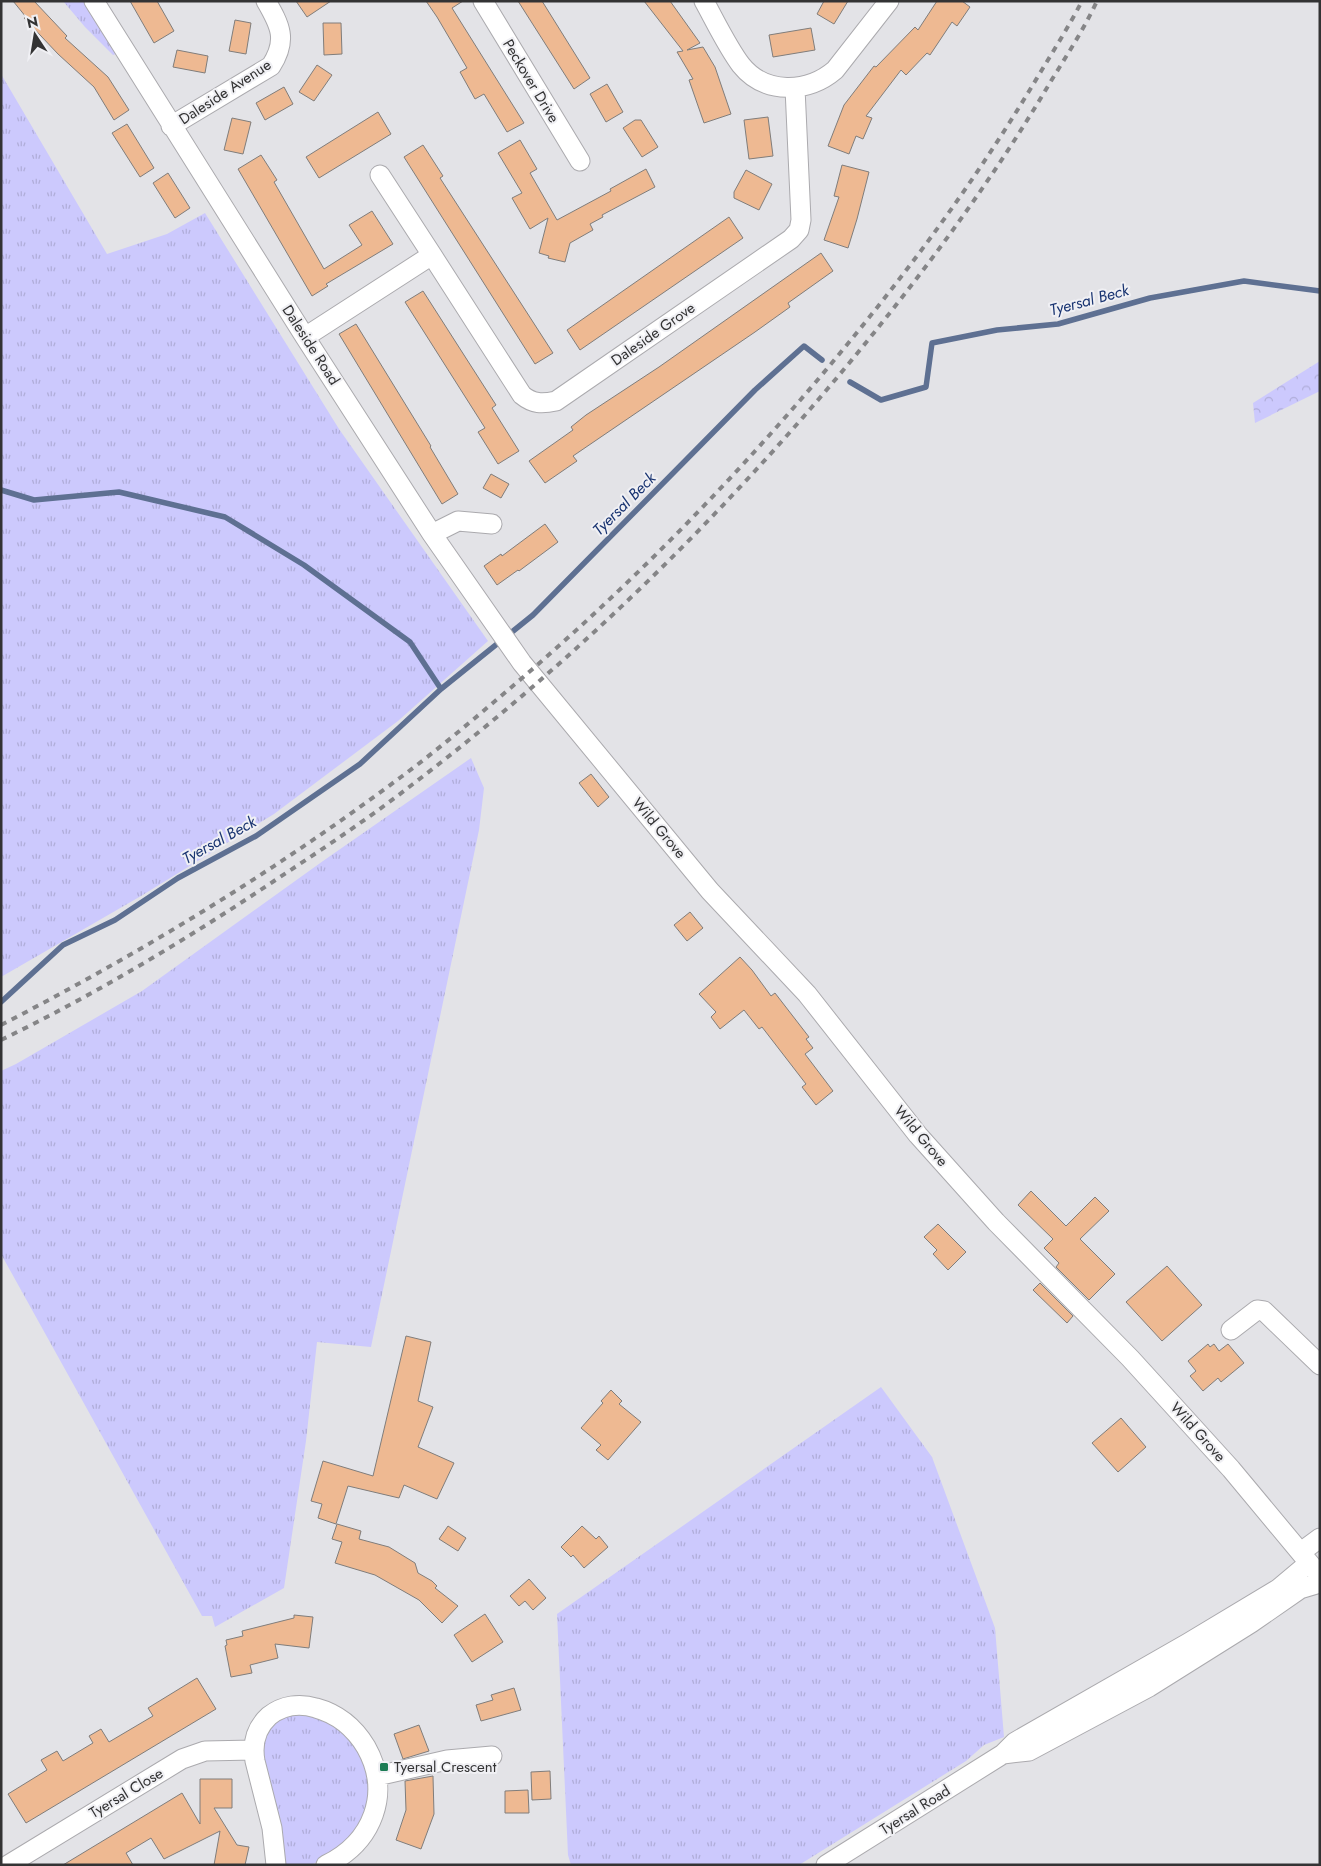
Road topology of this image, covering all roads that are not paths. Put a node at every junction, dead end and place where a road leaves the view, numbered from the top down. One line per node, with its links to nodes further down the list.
1 (94, 1): 7 (street, Daleside Road)
2 (266, 1): 7 (street, Daleside Avenue)
3 (483, 1): 8 (street, Peckover Drive)
4 (704, 1): 6 (street)
5 (889, 1): 6 (street)
6 (795, 88): 10 (street, Daleside Grove)
7 (171, 126): 11 (street, Daleside Road)
8 (580, 161)
9 (380, 175): 10 (street, Daleside Grove)
10 (432, 255): 11 (street)
11 (305, 337): 13 (street, Daleside Road)
12 (492, 524): 13 (street)
13 (432, 534): 14 (street, Daleside Road)
14 (538, 683): 18 (street, Wild Grove)
15 (1231, 1330): 16 (street)
16 (1320, 1365)
17 (1320, 1538): 18 (street, Tyersal Road)
18 (1310, 1564): 21 (street, Tyersal Road)
19 (1320, 1583): 21 (street)
20 (253, 1750): 23 (street); 24 (street, Tyersal Close); 25 (street)
21 (1003, 1754): 27 (street, Tyersal Road)
22 (492, 1756): 23 (street)
23 (377, 1776): 26 (street)
24 (8, 1865)
25 (276, 1865)
26 (326, 1865)
27 (826, 1865)

